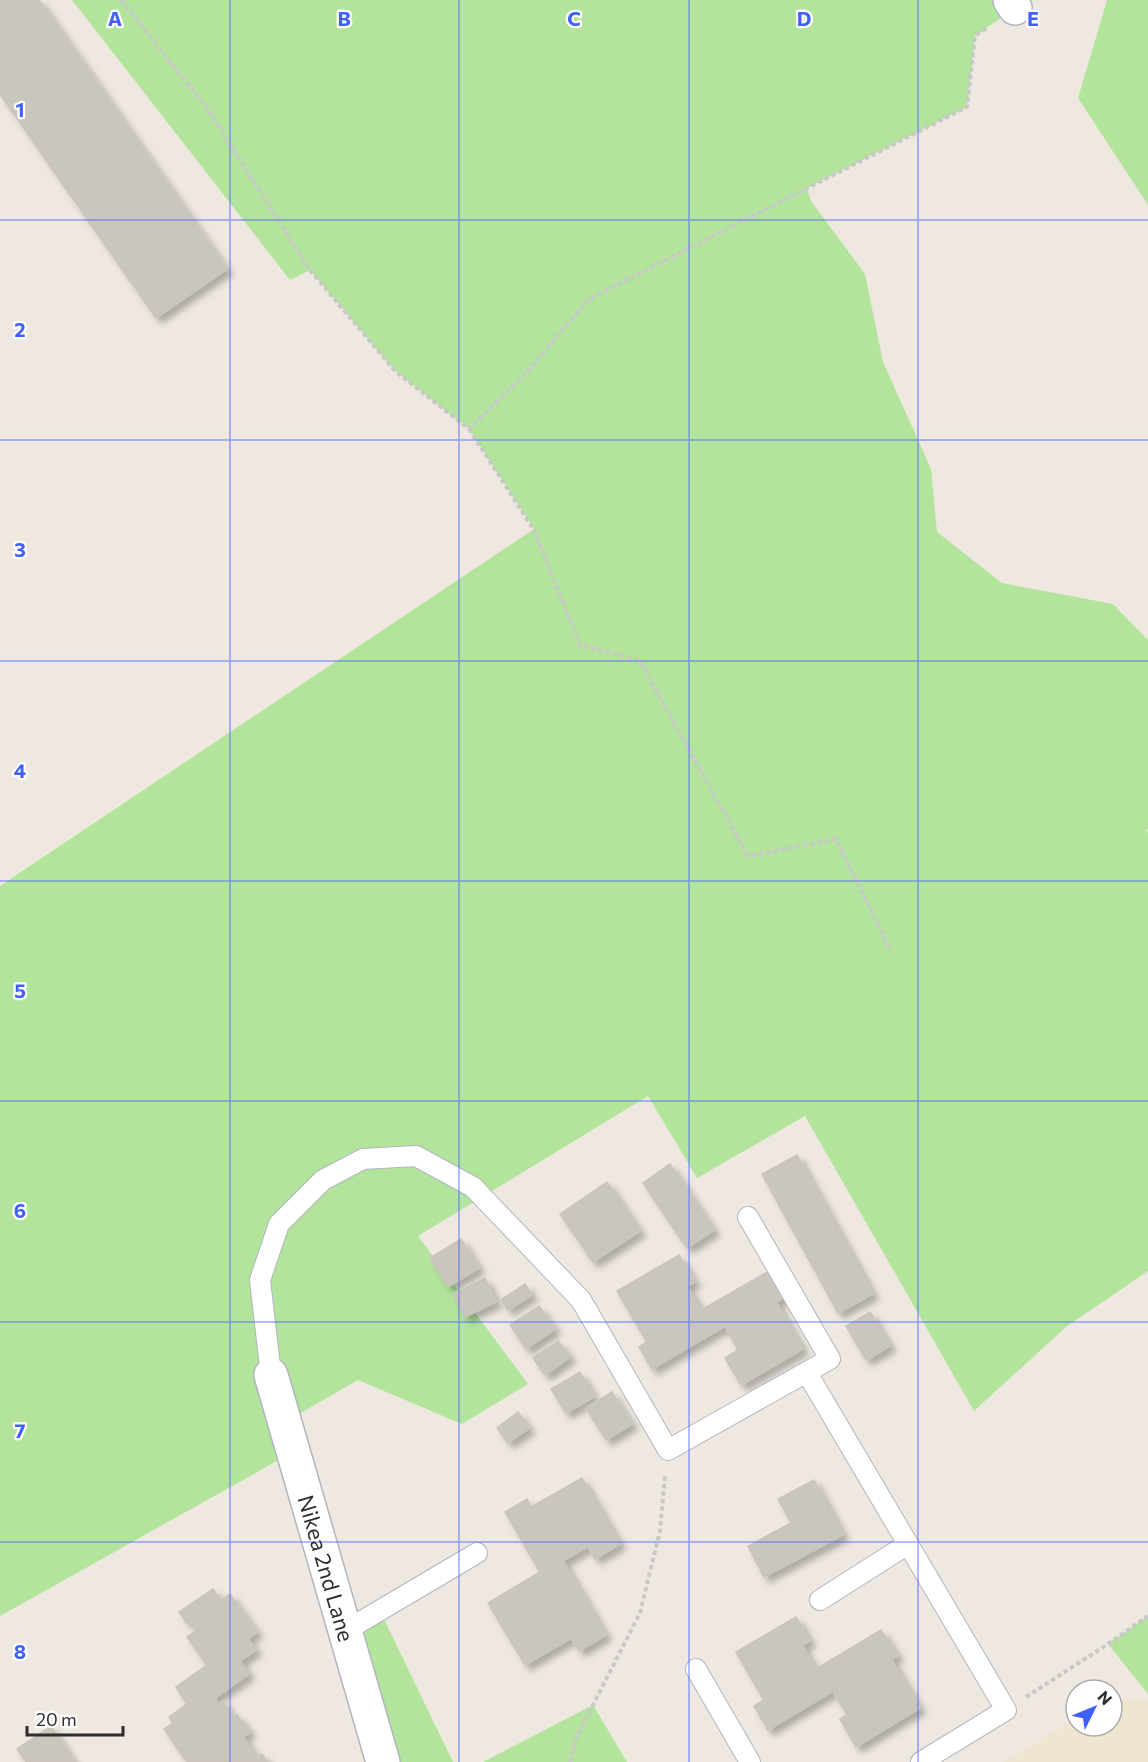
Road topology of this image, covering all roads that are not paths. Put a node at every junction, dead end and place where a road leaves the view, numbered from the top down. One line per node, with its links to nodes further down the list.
1 (748, 1217): 2 (lane)
2 (807, 1373): 3 (lane); 4 (lane)
3 (271, 1375): 7 (street, Nikea 2nd Lane)
4 (908, 1544): 6 (lane); 11 (lane)
5 (477, 1553): 7 (lane)
6 (820, 1600)
7 (345, 1631): 9 (street, Nikea 2nd Lane)
8 (696, 1669): 10 (lane)
9 (383, 1762)
10 (750, 1762)
11 (921, 1762)

